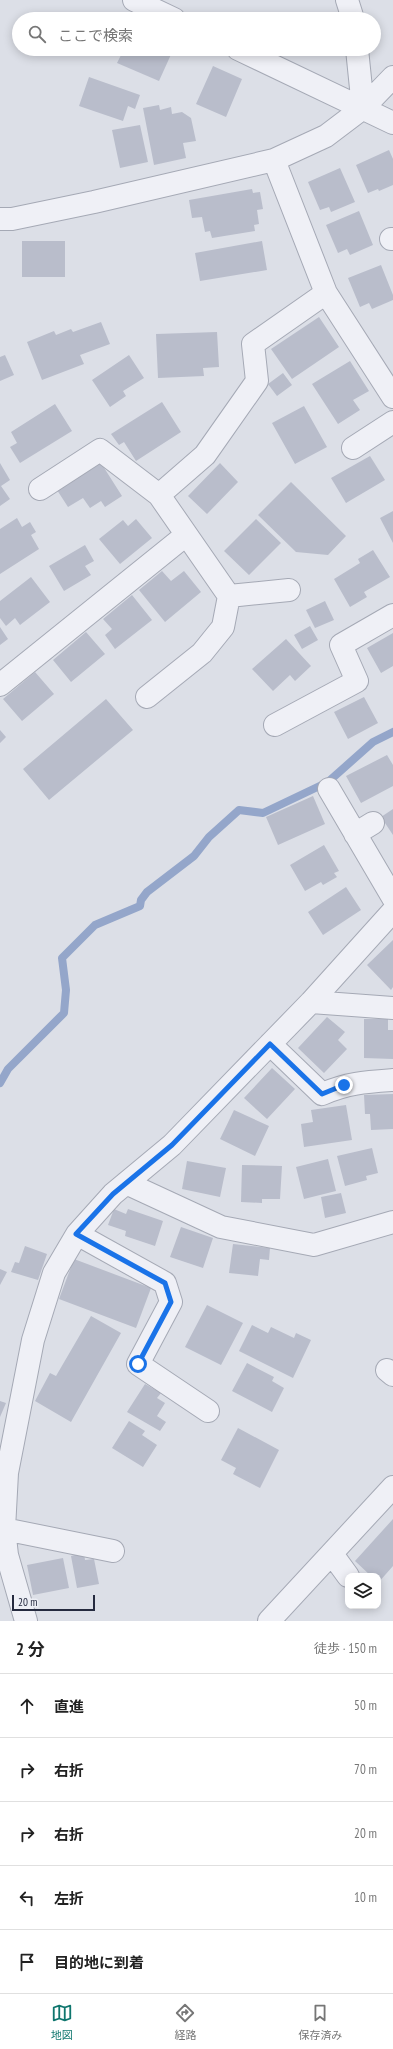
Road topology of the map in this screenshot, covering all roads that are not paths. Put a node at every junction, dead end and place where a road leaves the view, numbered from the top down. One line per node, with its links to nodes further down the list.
1 (134, 0): 2 (street)
2 (159, 12)
3 (253, 56): 6 (street)
4 (358, 56): 6 (street)
5 (393, 77): 6 (street)
6 (363, 108): 7 (street); 8 (street)
7 (393, 123)
8 (274, 160): 9 (street); 10 (street)
9 (0, 219)
10 (326, 293): 11 (street); 15 (street)
11 (393, 397)
12 (393, 422): 13 (street)
13 (353, 448)
14 (40, 489): 15 (street)
15 (159, 495): 16 (street)
16 (186, 535): 18 (street); 20 (street)
17 (289, 590): 18 (street)
18 (229, 596): 21 (street)
19 (393, 615): 22 (street)
20 (0, 685)
21 (147, 697)
22 (275, 725)
23 (329, 789): 24 (street)
24 (393, 898)
25 (393, 911): 26 (street)
26 (311, 1002): 27 (street); 28 (street)
27 (393, 1008)
28 (270, 1044): 29 (street); 30 (street)
29 (393, 1080)
30 (126, 1183): 31 (street); 32 (street)
31 (393, 1222)
32 (76, 1234): 33 (street); 35 (street)
33 (208, 1411)
34 (393, 1487): 37 (street)
35 (4, 1530): 36 (street); 38 (street)
36 (113, 1551)
37 (332, 1554): 39 (street); 41 (street)
38 (3, 1557): 40 (street)
39 (346, 1573)
40 (26, 1621)
41 (269, 1621)

